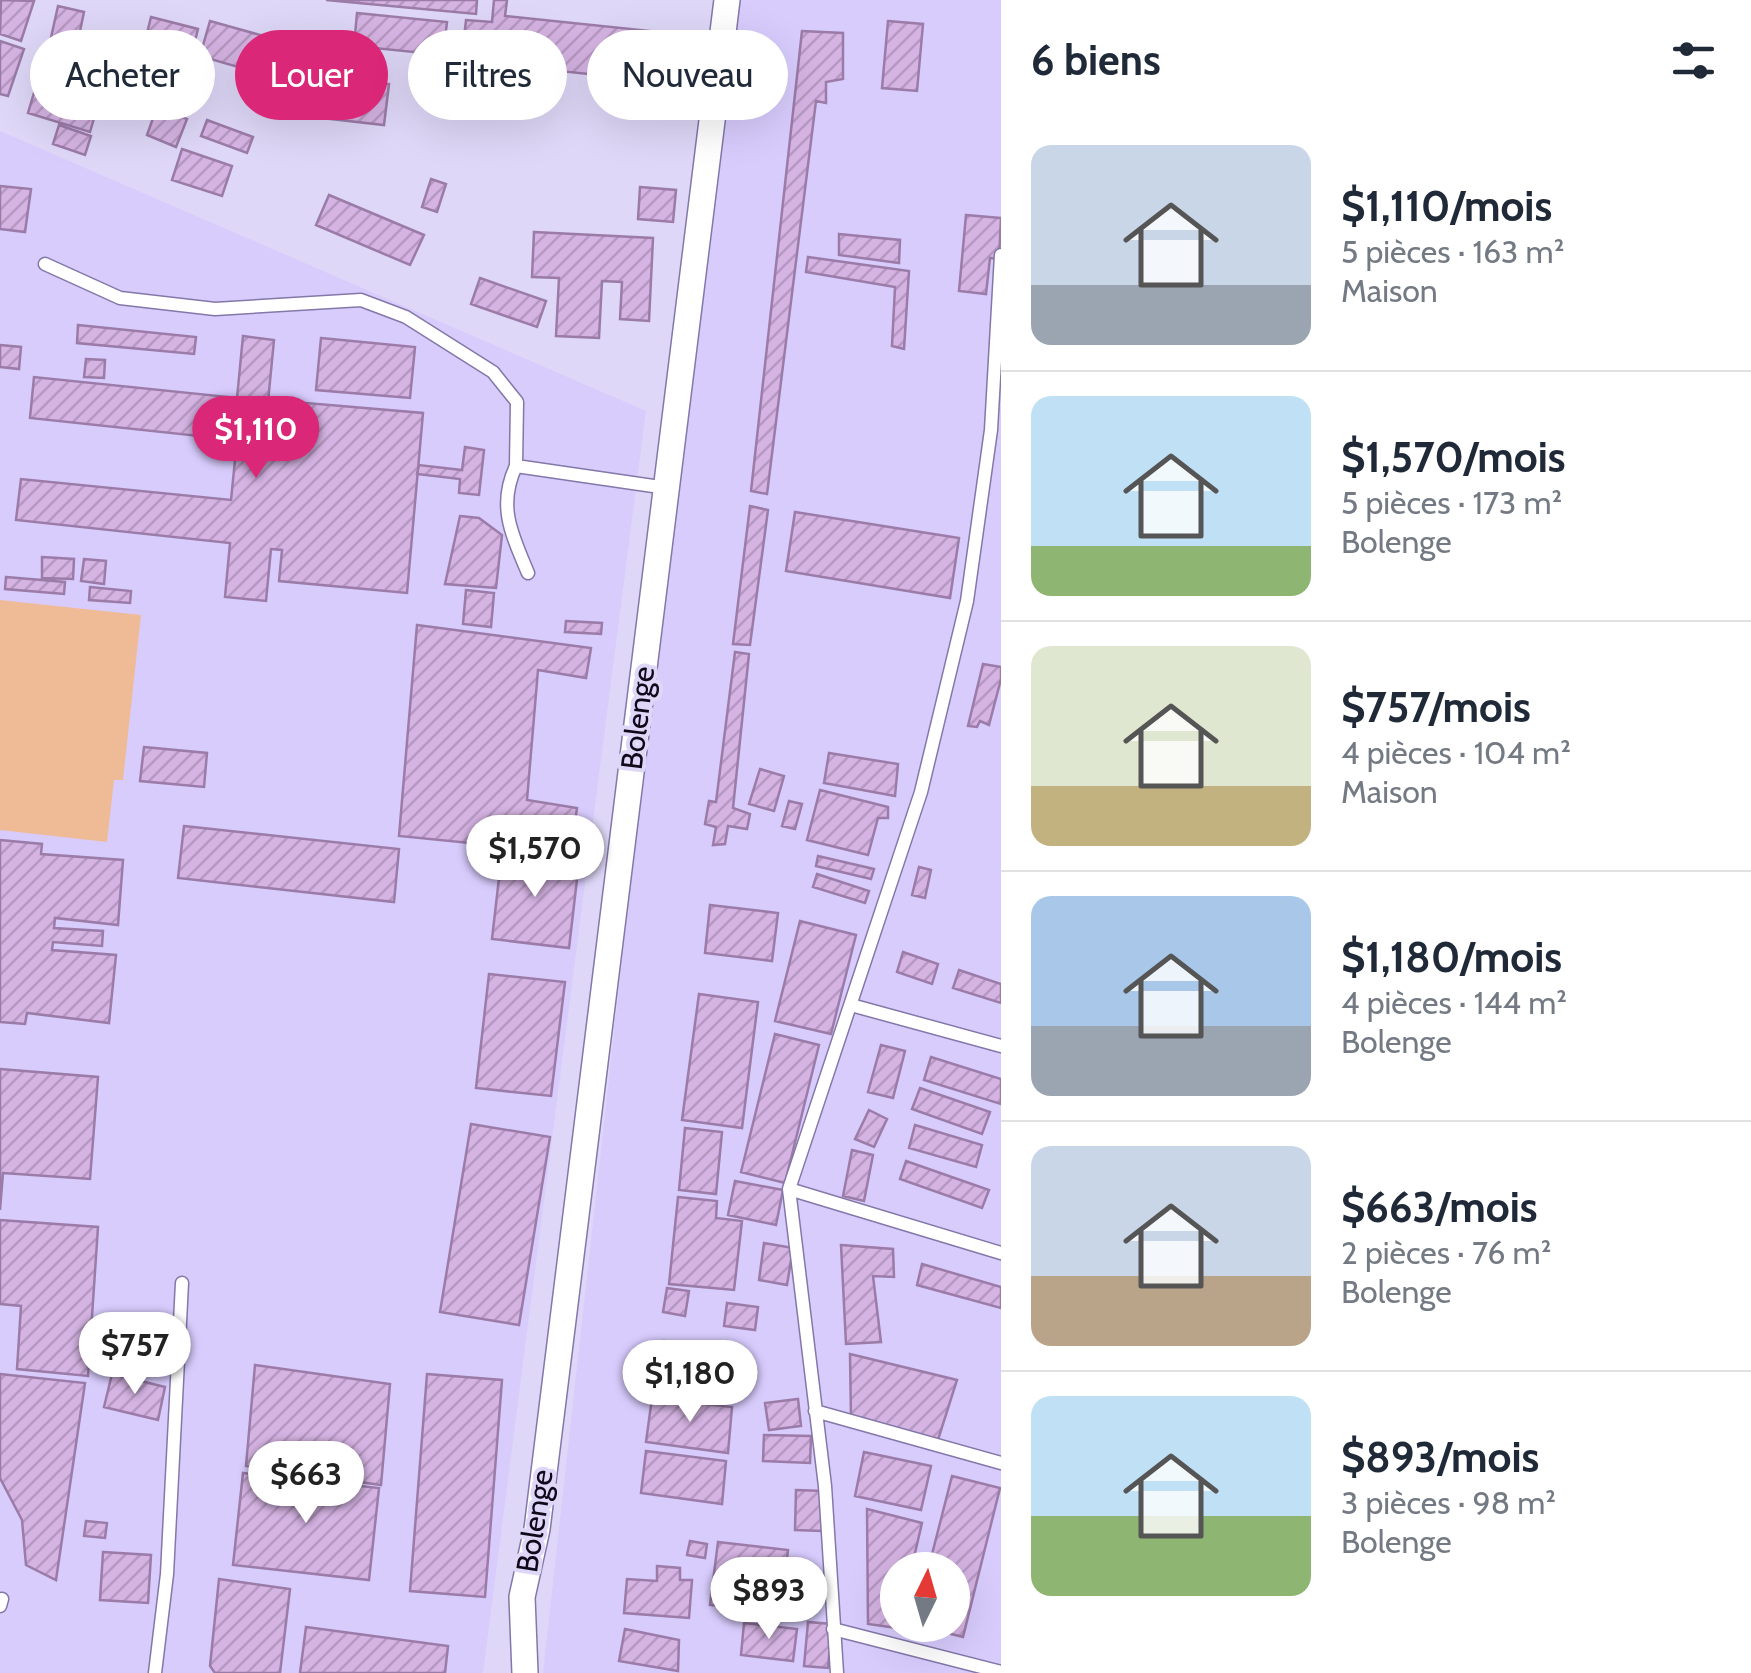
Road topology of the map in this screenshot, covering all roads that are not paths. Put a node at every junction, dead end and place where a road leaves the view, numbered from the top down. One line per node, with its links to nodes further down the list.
1 (727, 0): 5 (street, Bolenge)
2 (1001, 256): 7 (lane)
3 (45, 264): 4 (lane)
4 (516, 466): 5 (lane); 6 (lane)
5 (667, 488): 17 (street, Bolenge)
6 (528, 573)
7 (851, 1005): 8 (lane); 9 (lane)
8 (1001, 1046)
9 (789, 1189): 10 (lane); 12 (lane)
10 (1001, 1254)
11 (182, 1283): 16 (lane)
12 (815, 1411): 13 (lane); 14 (lane)
13 (1001, 1462)
14 (833, 1629): 15 (lane); 18 (lane)
15 (1001, 1672)
16 (155, 1673)
17 (525, 1673)
18 (838, 1673)

